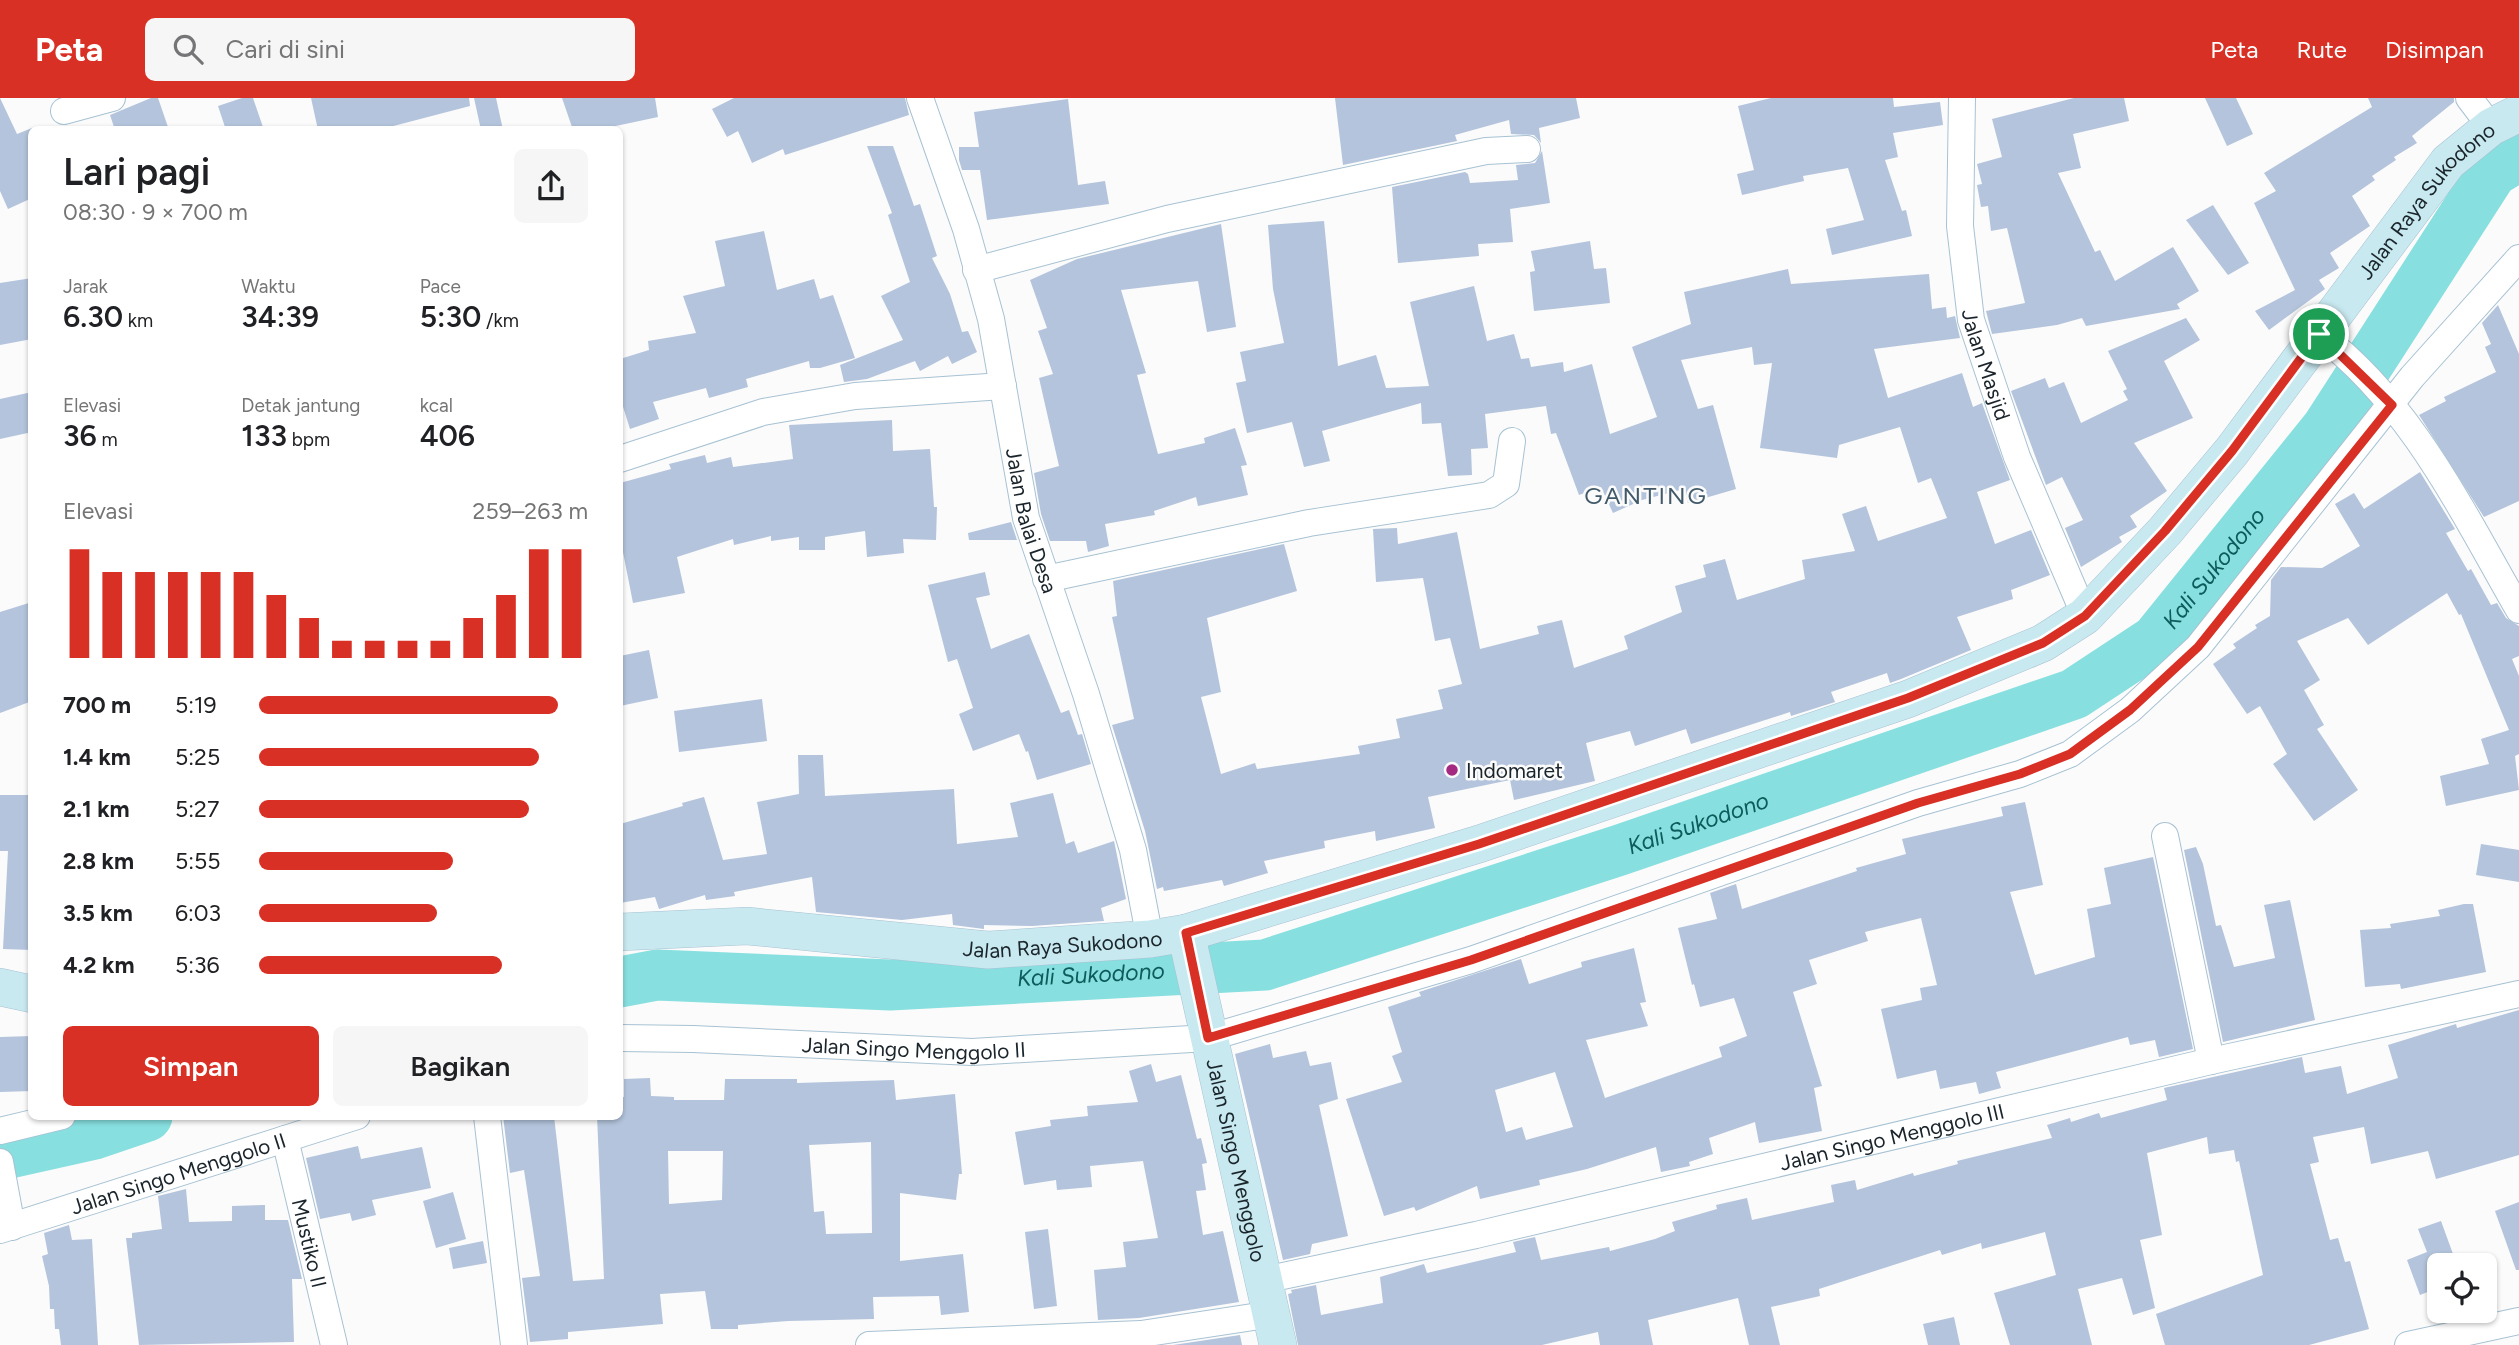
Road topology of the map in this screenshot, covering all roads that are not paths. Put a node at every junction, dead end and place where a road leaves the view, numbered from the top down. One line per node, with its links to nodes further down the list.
1 (112, 98): 5 (street)
2 (920, 98): 9 (street, Jalan Balai Desa)
3 (1962, 98): 17 (street, Jalan Masjid)
4 (2469, 98): 6 (street)
5 (65, 113)
6 (2505, 120): 10 (main road, Jalan Raya Sukodono)
7 (1527, 149): 9 (street)
8 (2519, 258): 12 (street, Jalan Singo Menggolo II)
9 (976, 270): 11 (street, Jalan Balai Desa)
10 (2324, 339): 12 (street); 17 (main road, Jalan Raya Sukodono)
11 (1003, 386): 14 (street); 15 (street, Jalan Balai Desa)
12 (2388, 400): 16 (street); 25 (street, Jalan Singo Menggolo II)
13 (1512, 441): 15 (street)
14 (623, 457)
15 (1046, 579): 21 (street, Jalan Balai Desa)
16 (2519, 610)
17 (2085, 616): 20 (main road, Jalan Raya Sukodono)
18 (2165, 836): 27 (street)
19 (623, 932): 21 (main road, Jalan Raya Sukodono)
20 (1187, 938): 21 (main road, Jalan Raya Sukodono); 25 (main road, Jalan Singo Menggolo)
21 (1150, 939)
22 (0, 987): 23 (main road)
23 (28, 993)
24 (2519, 994): 27 (street, Jalan Singo Menggolo III)
25 (1206, 1029): 26 (street, Jalan Singo Menggolo II); 35 (main road, Jalan Singo Menggolo)
26 (623, 1038)
27 (2211, 1061): 35 (street, Jalan Singo Menggolo III)
28 (44, 1120): 31 (street)
29 (344, 1120): 32 (street, Jalan Singo Menggolo II)
30 (487, 1120): 38 (street)
31 (0, 1130)
32 (285, 1139): 34 (street, Jalan Singo Menggolo II); 37 (street, Mustiko II)
33 (0, 1162): 34 (street)
34 (7, 1225)
35 (1271, 1313): 39 (street, Jalan Singo Menggolo III)
36 (2519, 1321): 40 (street)
37 (334, 1345)
38 (514, 1345)
39 (869, 1345)
40 (2408, 1345)

